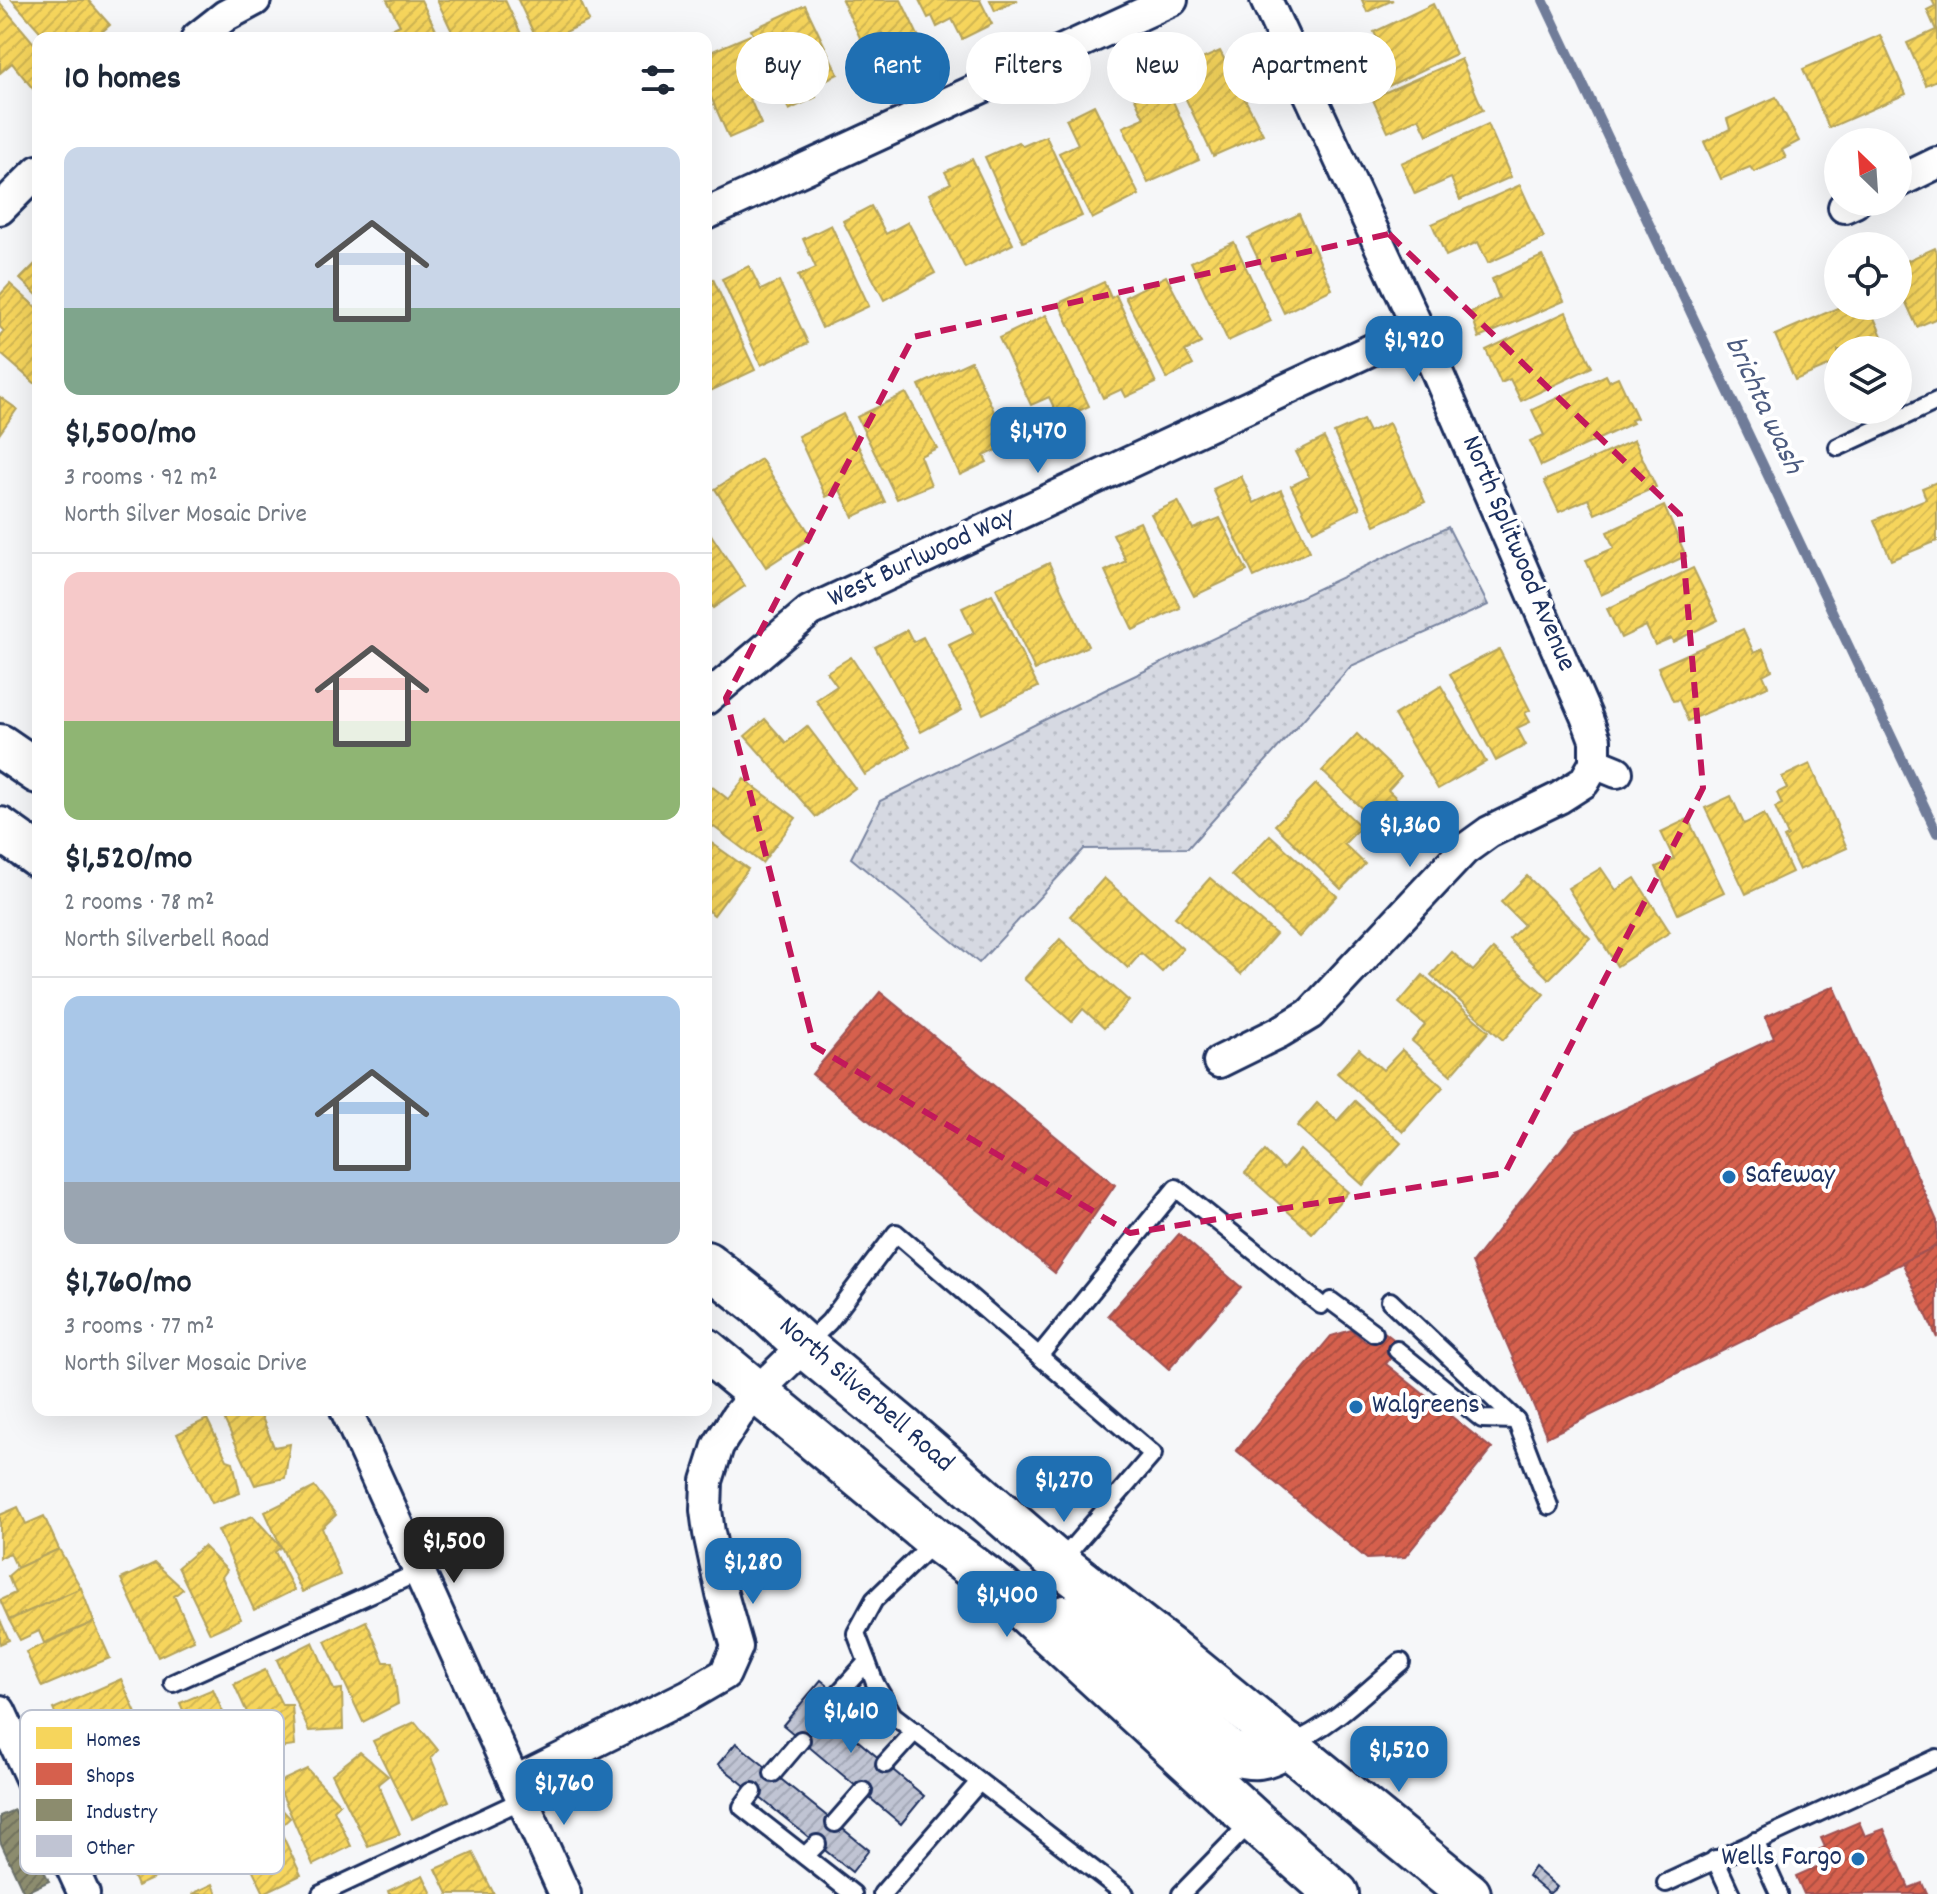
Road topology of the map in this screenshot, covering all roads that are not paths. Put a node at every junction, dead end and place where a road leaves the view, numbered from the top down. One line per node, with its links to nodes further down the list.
1 (255, 0): 4 (street)
2 (1172, 0): 9 (street)
3 (1266, 0): 10 (street, North Splitwood Avenue)
4 (205, 32)
5 (1937, 163): 6 (street)
6 (1912, 175)
7 (32, 177): 8 (street)
8 (0, 209)
9 (712, 211)
10 (1418, 328): 13 (street, West Burlwood Way); 18 (street, North Splitwood Avenue)
11 (1937, 401): 12 (lane)
12 (1838, 447)
13 (712, 694)
14 (0, 746): 15 (main road)
15 (32, 768)
16 (0, 829): 17 (main road)
17 (32, 852)
18 (1219, 1062)
19 (712, 1268): 22 (main road, North Silverbell Road)
20 (1390, 1301): 28 (lane)
21 (1374, 1333): 25 (lane)
22 (804, 1346): 25 (lane); 26 (street); 31 (main road, North Silverbell Road)
23 (1397, 1350): 28 (lane)
24 (712, 1355): 26 (main road)
25 (1039, 1356): 31 (lane)
26 (757, 1392): 30 (main road); 47 (street)
27 (349, 1416): 32 (street)
28 (1516, 1420): 29 (lane)
29 (1549, 1506)
30 (936, 1540): 33 (main road); 34 (lane)
31 (1059, 1563): 41 (main road, North Silverbell Road)
32 (419, 1572): 36 (lane); 47 (street)
33 (1000, 1588): 41 (main road); 50 (main road)
34 (867, 1662): 37 (lane); 39 (lane)
35 (1401, 1662): 41 (lane)
36 (173, 1683)
37 (838, 1694)
38 (0, 1711): 42 (street)
39 (915, 1731): 44 (lane); 46 (lane)
40 (801, 1740): 45 (lane)
41 (1288, 1745): 64 (main road, North Silverbell Road)
42 (20, 1755)
43 (1937, 1758): 52 (lane)
44 (885, 1764)
45 (773, 1773)
46 (979, 1782): 60 (lane); 61 (lane)
47 (518, 1791): 57 (lane); 58 (street)
48 (863, 1791): 51 (lane)
49 (753, 1792): 59 (lane)
50 (1253, 1820): 62 (lane); 63 (main road)
51 (835, 1823)
52 (1755, 1841): 53 (lane); 66 (lane)
53 (1715, 1859): 55 (lane); 65 (lane)
54 (75, 1874): 56 (street)
55 (1666, 1883)
56 (84, 1894)
57 (321, 1894)
58 (565, 1894)
59 (853, 1894)
60 (882, 1894)
61 (1125, 1894)
62 (1181, 1894)
63 (1337, 1894)
64 (1469, 1894)
65 (1731, 1894)
66 (1779, 1894)

